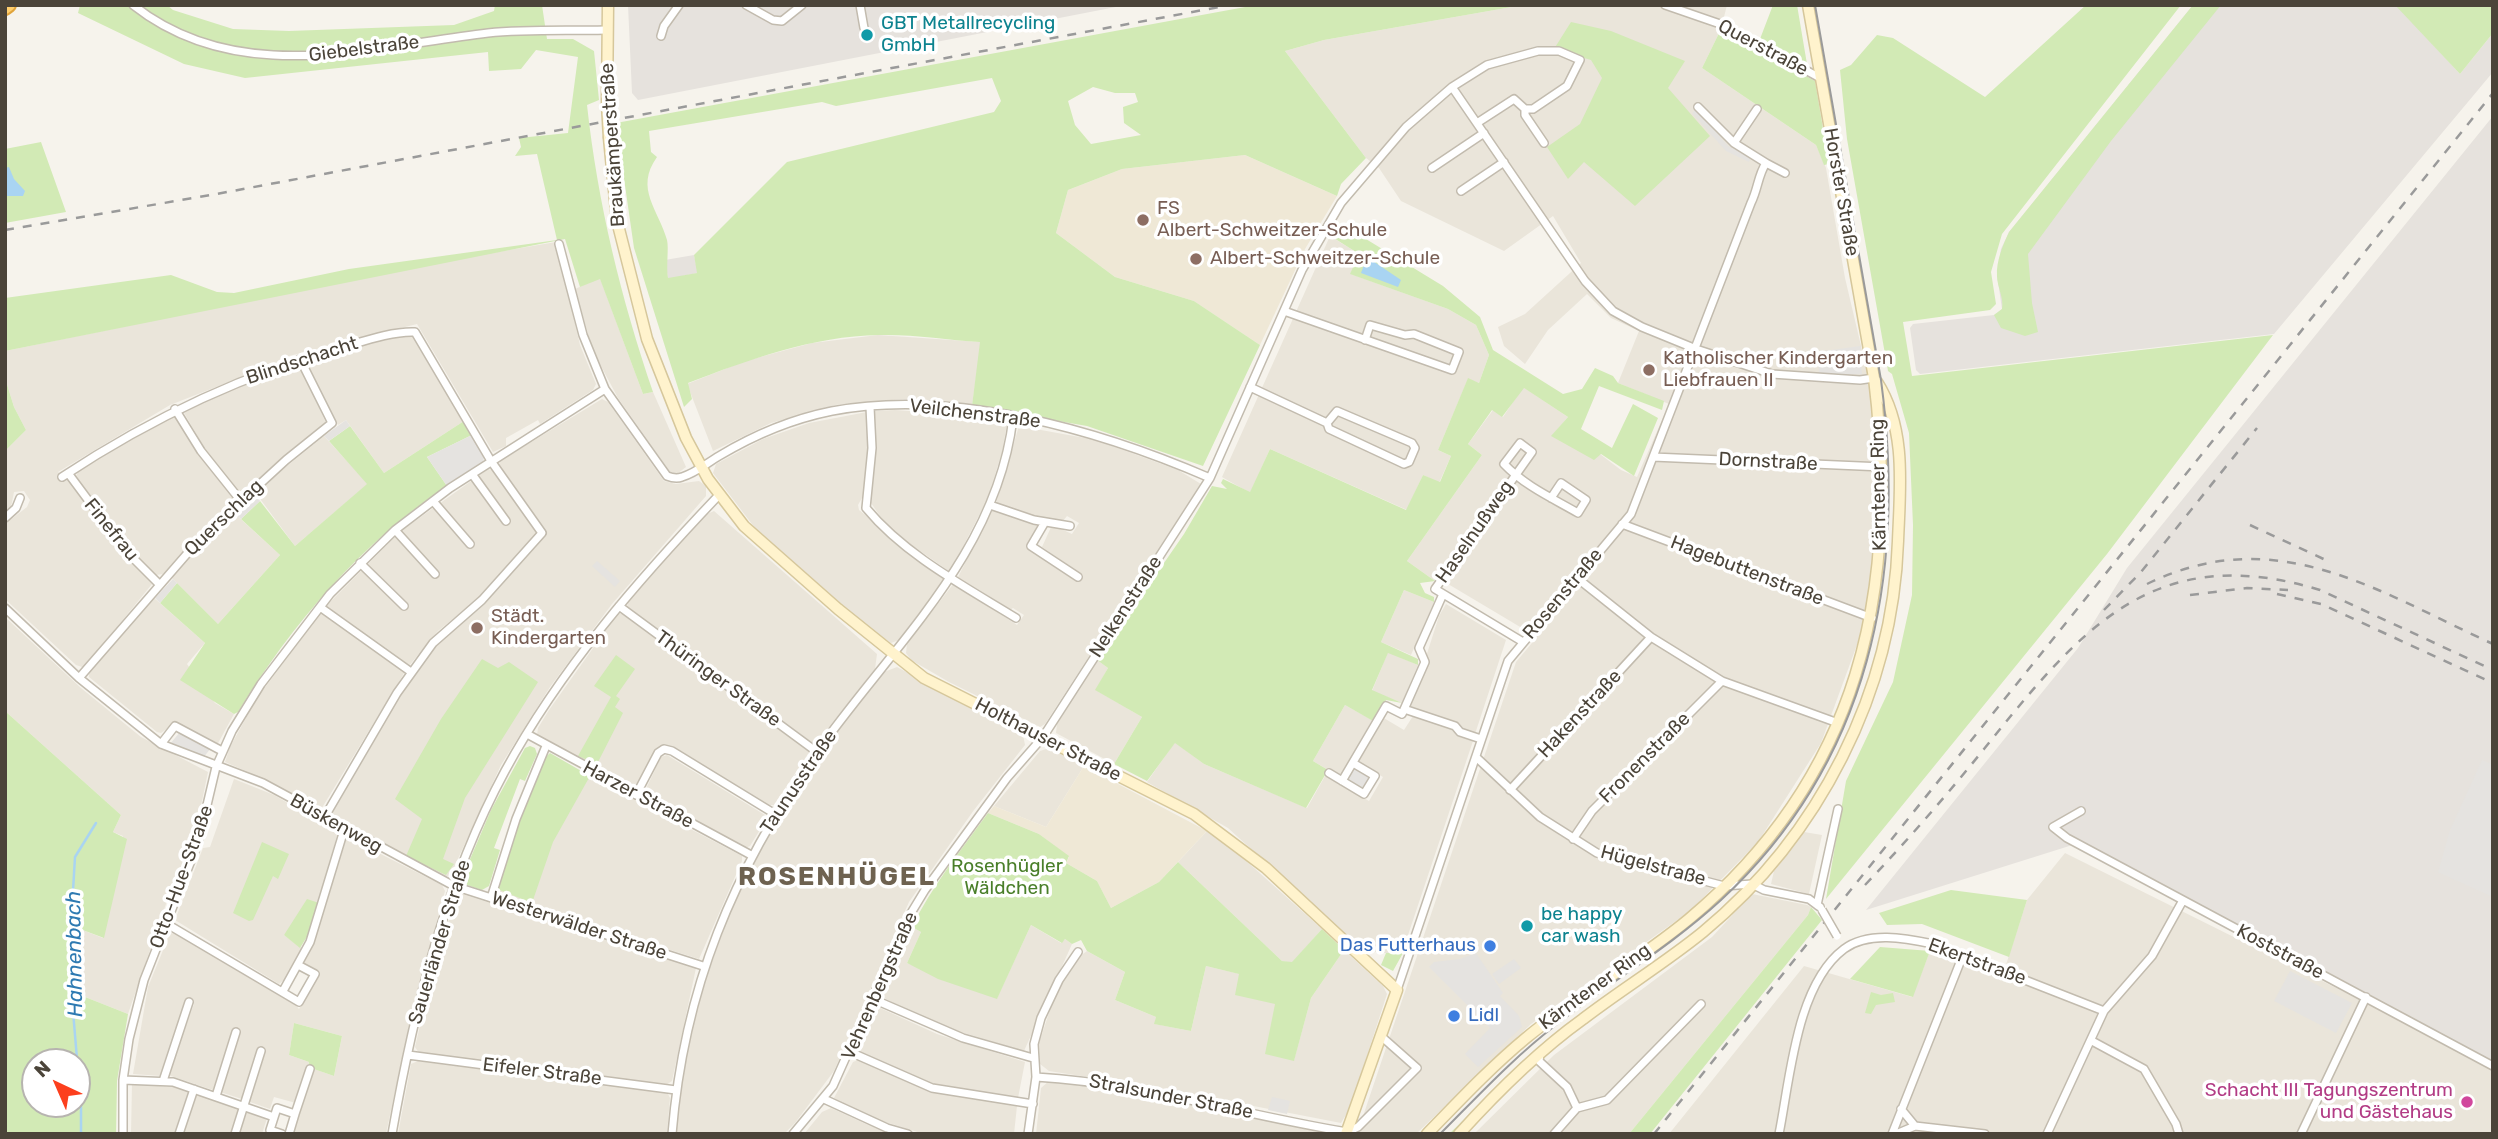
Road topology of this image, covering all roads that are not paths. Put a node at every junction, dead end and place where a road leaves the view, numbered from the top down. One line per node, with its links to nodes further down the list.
1 (133, 5): 10 (street, Giebelstraße)
2 (608, 5): 10 (main road, Braukämperstraße)
3 (679, 5): 11 (street)
4 (746, 5): 5 (street)
5 (802, 5)
6 (860, 5): 9 (street)
7 (1665, 5): 12 (street, Querstraße)
8 (1808, 5): 12 (main road, Horster Straße)
9 (864, 29)
10 (606, 30): 41 (main road, Braukämperstraße, bridge)
11 (662, 36)
12 (1822, 79): 31 (main road, Horster Straße)
13 (1452, 87): 15 (street, Nelkenstraße); 17 (street); 27 (street, Nelkenstraße)
14 (1698, 107): 20 (street)
15 (1525, 109): 17 (street); 19 (street)
16 (1757, 109): 20 (street)
17 (1478, 123): 18 (street)
18 (1484, 133): 21 (street); 23 (street)
19 (1544, 143)
20 (1734, 144): 22 (street)
21 (1504, 162): 25 (street); 29 (street)
22 (1766, 163): 24 (street); 29 (street, Rosenstraße)
23 (1432, 168)
24 (1785, 173)
25 (1461, 191)
26 (559, 244): 33 (street)
27 (1284, 311): 28 (street); 32 (street, Nelkenstraße)
28 (1365, 340): 28 (street)
29 (1696, 349): 31 (street); 38 (street, Rosenstraße)
30 (300, 359): 35 (street, Blindschacht); 39 (street, Blindschacht); 49 (street, Querschlag)
31 (1874, 379): 40 (main road, Kärntener Ring); 101 (main road, Kärntener Ring)
32 (1250, 387): 37 (street); 44 (street, Nelkenstraße)
33 (605, 389): 39 (street, Otto-Hue-Straße); 41 (street, Veilchenstraße)
34 (870, 407): 36 (street, Veilchenstraße); 41 (street, Veilchenstraße); 63 (street)
35 (176, 409): 43 (street, Blindschacht); 49 (street)
36 (1013, 418): 44 (street, Veilchenstraße); 51 (street, Taunusstraße)
37 (1327, 422): 37 (street)
38 (1653, 457): 40 (street, Dornstraße); 55 (street, Rosenstraße)
39 (491, 461): 42 (street, Otto-Hue-Straße); 75 (street)
40 (1883, 467): 71 (main road, Kärntener Ring)
41 (702, 468): 45 (main road, Braukämperstraße)
42 (472, 474): 50 (street, Otto-Hue-Straße); 53 (street)
43 (65, 475): 64 (street, Finefrau)
44 (1210, 478): 81 (street, Nelkenstraße)
45 (708, 479): 46 (main road, Holthauser Straße)
46 (719, 495): 67 (street, Sauerländer Straße); 74 (main road, Holthauser Straße)
47 (20, 498): 52 (street)
48 (1551, 498): 48 (street, Haselnußweg); 65 (street, Haselnußweg)
49 (241, 501): 64 (street, Querschlag)
50 (433, 501): 57 (street, Otto-Hue-Straße); 58 (street)
51 (990, 505): 54 (street); 63 (street, Taunusstraße)
52 (5, 518)
53 (506, 521)
54 (1045, 522): 56 (street); 61 (street)
55 (1622, 524): 62 (street, Rosenstraße); 71 (street, Hagebuttenstraße)
56 (1070, 526)
57 (395, 530): 59 (street, Otto-Hue-Straße); 60 (street)
58 (470, 544)
59 (360, 563): 66 (street); 68 (street, Otto-Hue-Straße)
60 (435, 574)
61 (1078, 577)
62 (1577, 578): 72 (street); 73 (street, Rosenstraße)
63 (951, 579): 70 (street); 74 (street, Taunusstraße)
64 (159, 584): 76 (street, Querschlag)
65 (1439, 592): 73 (street); 78 (street, Haselnußweg)
66 (404, 606)
67 (619, 606): 80 (street, Sauerländer Straße); 86 (street, Thüringer Straße)
68 (320, 607): 75 (street); 85 (street, Otto-Hue-Straße)
69 (5, 608): 76 (street, Büskenweg)
70 (1016, 618)
71 (1872, 618): 79 (main road, Kärntener Ring)
72 (1651, 637): 77 (street); 92 (street, Hakenstraße)
73 (1523, 642): 82 (street, Rosenstraße)
74 (892, 655): 81 (main road, Holthauser Straße); 86 (street, Taunusstraße)
75 (411, 673): 97 (street)
76 (79, 678): 83 (street, Büskenweg)
77 (1722, 681): 79 (street); 99 (street, Fronenstraße)
78 (1404, 709): 82 (street); 88 (street)
79 (1838, 723): 103 (main road, Kärntener Ring)
80 (527, 734): 84 (street, Harzer Straße); 102 (street, Sauerländer Straße)
81 (1043, 737): 113 (main road, Holthauser Straße); 116 (street, Vehrenbergstraße)
82 (1481, 739): 87 (street, Rosenstraße)
83 (161, 744): 85 (street); 89 (street, Büskenweg)
84 (546, 746): 93 (street, Harzer Straße); 104 (street, Sauerländer Straße)
85 (222, 751): 89 (street, Otto-Hue-Straße)
86 (817, 752): 96 (street, Taunusstraße)
87 (1476, 757): 92 (street, Hügelstraße); 113 (street, Rosenstraße)
88 (1353, 763): 91 (street); 91 (street)
89 (216, 767): 97 (street, Büskenweg); 107 (street, Otto-Hue-Straße)
90 (1329, 773): 91 (street)
91 (1342, 781)
92 (1510, 790): 99 (street, Hügelstraße)
93 (636, 794): 96 (street); 100 (street, Harzer Straße)
94 (1838, 809): 106 (street)
95 (2081, 811): 105 (street, Koststraße)
96 (775, 814): 100 (street, Taunusstraße)
97 (324, 818): 98 (street, Büskenweg)
98 (344, 830): 102 (street, Büskenweg); 111 (street)
99 (1573, 839): 103 (street, Hügelstraße)
100 (751, 855): 112 (street, Taunusstraße)
101 (1752, 884): 103 (street, Hügelstraße); 106 (street, Hügelstraße); 125 (main road, Kärntener Ring)
102 (454, 886): 104 (street, Westerwälder Straße); 126 (street, Sauerländer Straße)
103 (1724, 886): 155 (main road, Kärntener Ring)
104 (491, 898): 112 (street, Westerwälder Straße)
105 (2182, 902): 115 (street, Koststraße); 119 (street)
106 (1820, 908): 108 (street, bridge)
107 (167, 924): 114 (street); 131 (street, Otto-Hue-Straße)
108 (1845, 948): 110 (street, Ekertstraße); 158 (street)
109 (1077, 952): 127 (street)
110 (1963, 955): 119 (street, Ekertstraße); 140 (street)
111 (298, 965): 114 (street); 114 (street)
112 (703, 966): 134 (street, Taunusstraße)
113 (1397, 990): 121 (main road, Rosenstraße)
114 (283, 991)
115 (2366, 997): 128 (street, Koststraße); 163 (street)
116 (873, 999): 124 (street, Vehrenbergstraße); 127 (street)
117 (189, 1002): 132 (street)
118 (1701, 1004): 139 (street)
119 (2104, 1011): 122 (street)
120 (236, 1032): 135 (street)
121 (1382, 1037): 144 (main road, Rosenstraße); 144 (street)
122 (2092, 1041): 161 (street); 162 (street)
123 (261, 1051): 138 (street)
124 (850, 1052): 136 (street, Vehrenbergstraße); 137 (street)
125 (1540, 1053): 139 (street); 156 (main road, Kärntener Ring)
126 (408, 1055): 134 (street, Eifeler Straße); 150 (street, Sauerländer Straße)
127 (1033, 1058): 130 (street)
128 (2493, 1066)
129 (310, 1069): 141 (street)
130 (1036, 1077): 137 (street); 144 (street, Stralsunder Straße)
131 (123, 1080): 132 (street); 145 (street, Otto-Hue-Straße)
132 (163, 1082): 133 (street)
133 (194, 1089): 135 (street); 146 (street)
134 (676, 1090): 151 (street, Taunusstraße)
135 (216, 1096): 138 (street)
136 (824, 1099): 152 (street, Vehrenbergstraße); 153 (street)
137 (1032, 1104): 154 (street)
138 (244, 1105): 142 (street); 147 (street)
139 (1577, 1108): 157 (street)
140 (1901, 1109): 143 (street); 159 (street)
141 (295, 1114): 142 (street); 149 (street)
142 (274, 1117): 148 (street)
143 (1915, 1126): 159 (street); 160 (street)
144 (1346, 1133)
145 (123, 1134)
146 (179, 1134)
147 (235, 1134)
148 (282, 1134)
149 (289, 1134)
150 (392, 1134)
151 (672, 1134)
152 (793, 1134)
153 (908, 1134)
154 (1028, 1134)
155 (1427, 1134)
156 (1459, 1134)
157 (1554, 1134)
158 (1779, 1134)
159 (1894, 1134)
160 (1985, 1134)
161 (2047, 1134)
162 (2179, 1134)
163 (2301, 1134)

